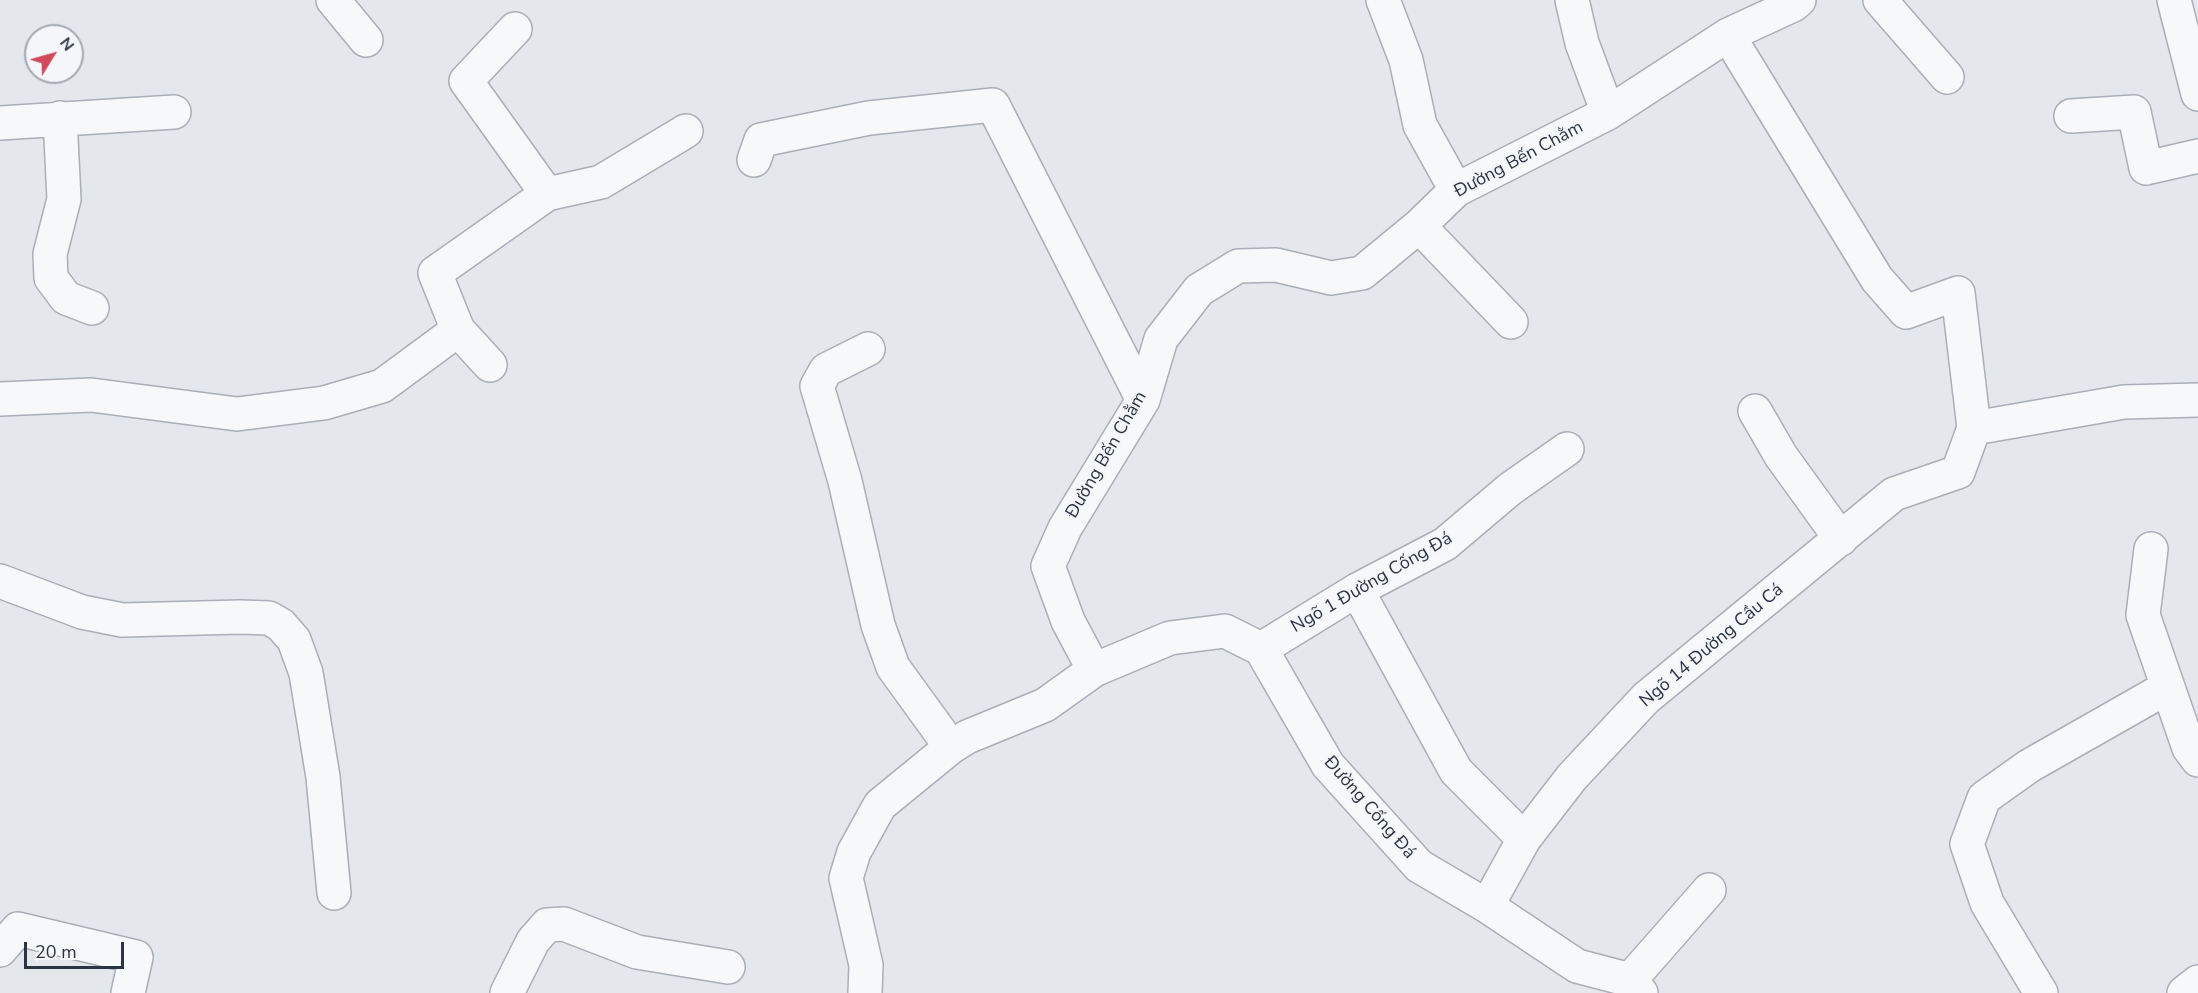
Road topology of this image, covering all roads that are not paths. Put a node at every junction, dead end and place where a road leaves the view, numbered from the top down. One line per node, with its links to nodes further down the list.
1 (333, 0): 9 (street)
2 (1383, 0): 20 (street)
3 (1572, 0): 13 (street)
4 (1880, 0): 10 (street)
5 (2174, 0): 11 (street)
6 (1794, 2): 8 (street, Đường Bến Chằm)
7 (514, 29): 21 (street)
8 (1728, 35): 13 (street, Đường Bến Chằm); 32 (street)
9 (366, 40)
10 (1947, 77)
11 (2198, 94)
12 (174, 112): 15 (street)
13 (1608, 113): 20 (street, Đường Bến Chằm)
14 (2071, 116): 18 (street)
15 (60, 118): 16 (street); 23 (street)
16 (0, 123)
17 (686, 131): 21 (street)
18 (2198, 156)
19 (754, 160): 29 (street)
20 (1456, 190): 22 (street, Đường Bến Chằm)
21 (547, 194): 25 (street)
22 (1419, 226): 24 (street); 29 (street, Đường Bến Chằm)
23 (92, 308)
24 (1511, 322)
25 (458, 330): 27 (street); 28 (street)
26 (868, 349): 41 (street)
27 (490, 365)
28 (0, 399)
29 (1143, 400): 39 (street, Đường Bến Chằm)
30 (2198, 400): 32 (street)
31 (1755, 411): 34 (street)
32 (1974, 428): 34 (street, Ngõ 14 Đường Cầu Cá)
33 (1567, 449): 37 (street, Ngõ 1 Đường Cống Đá)
34 (1841, 539): 43 (street, Ngõ 14 Đường Cầu Cá)
35 (2151, 549): 40 (street)
36 (0, 581): 45 (street)
37 (1357, 590): 38 (street, Ngõ 1 Đường Cống Đá); 43 (street)
38 (1261, 649): 39 (street); 46 (street, Đường Cống Đá)
39 (1094, 670): 41 (street)
40 (2168, 687): 42 (street); 54 (street)
41 (951, 747): 53 (street)
42 (2198, 760)
43 (1524, 839): 46 (street, Ngõ 14 Đường Cầu Cá)
44 (1709, 890): 50 (street)
45 (334, 892)
46 (1487, 906): 50 (street, Đường Cống Đá)
47 (0, 951): 51 (street)
48 (728, 967): 52 (street)
49 (2198, 982): 55 (street)
50 (1635, 987)
51 (128, 993)
52 (507, 993)
53 (865, 993)
54 (2041, 993)
55 (2184, 993)

